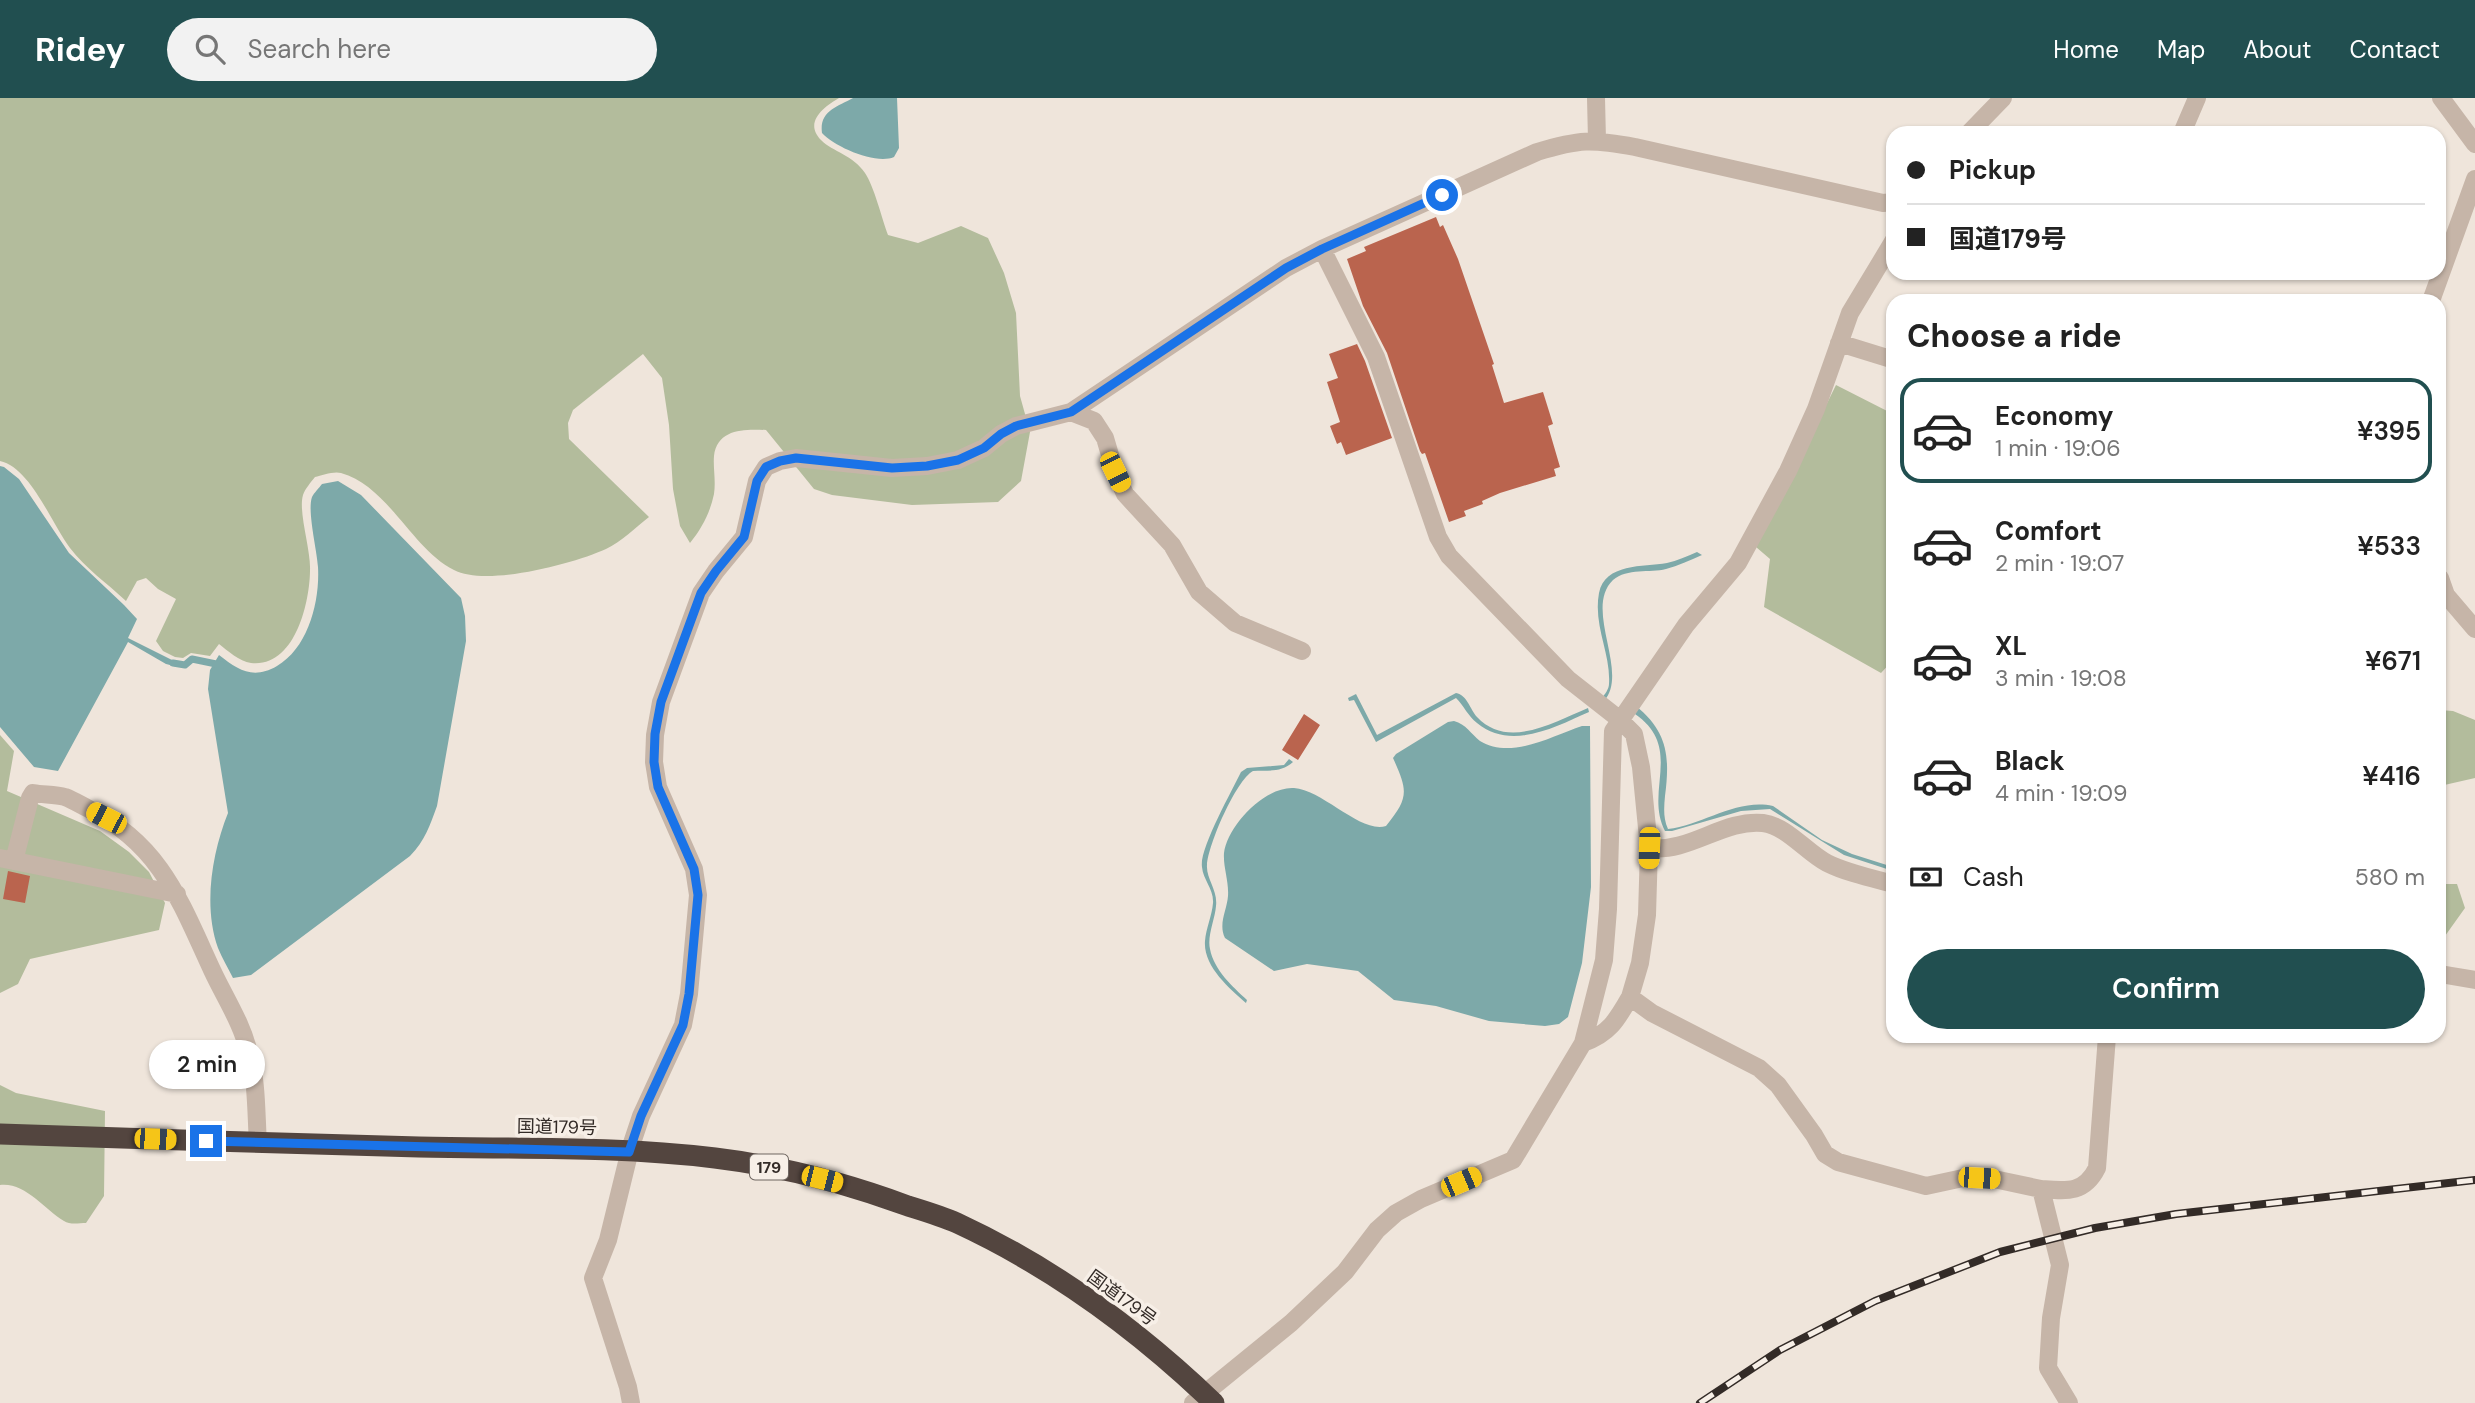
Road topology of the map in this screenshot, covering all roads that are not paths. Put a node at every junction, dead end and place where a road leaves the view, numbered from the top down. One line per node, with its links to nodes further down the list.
1 (1596, 98): 7 (street)
2 (2003, 98): 5 (street)
3 (2197, 98): 6 (street)
4 (2441, 98): 8 (street)
5 (1976, 126)
6 (2185, 126)
7 (1597, 140): 10 (street); 12 (street)
8 (2475, 144)
9 (2475, 179): 11 (street)
10 (1886, 202)
11 (2466, 234): 14 (street)
12 (1322, 249): 17 (street); 21 (street)
13 (1886, 252): 15 (street)
14 (2446, 272)
15 (1839, 343): 16 (street); 21 (street)
16 (1886, 358)
17 (1071, 412): 20 (street); 33 (street)
18 (2446, 596): 19 (street)
19 (2475, 629)
20 (1303, 651)
21 (1619, 719): 22 (street); 29 (street)
22 (1649, 848): 24 (street); 28 (street)
23 (7, 859): 25 (street); 25 (street)
24 (1886, 882)
25 (177, 894): 32 (street)
26 (2446, 975): 27 (street)
27 (2475, 980)
28 (1630, 998): 29 (street); 34 (street)
29 (1583, 1043): 36 (street)
30 (2106, 1043): 34 (street)
31 (0, 1134): 32 (highway, 国道179号 / 179)
32 (258, 1143): 33 (highway, 国道179号 / 179)
33 (630, 1149): 35 (street); 37 (highway, 国道179号 / 179)
34 (2041, 1189): 38 (street)
35 (631, 1403)
36 (1193, 1403)
37 (1214, 1403)
38 (2069, 1403)

